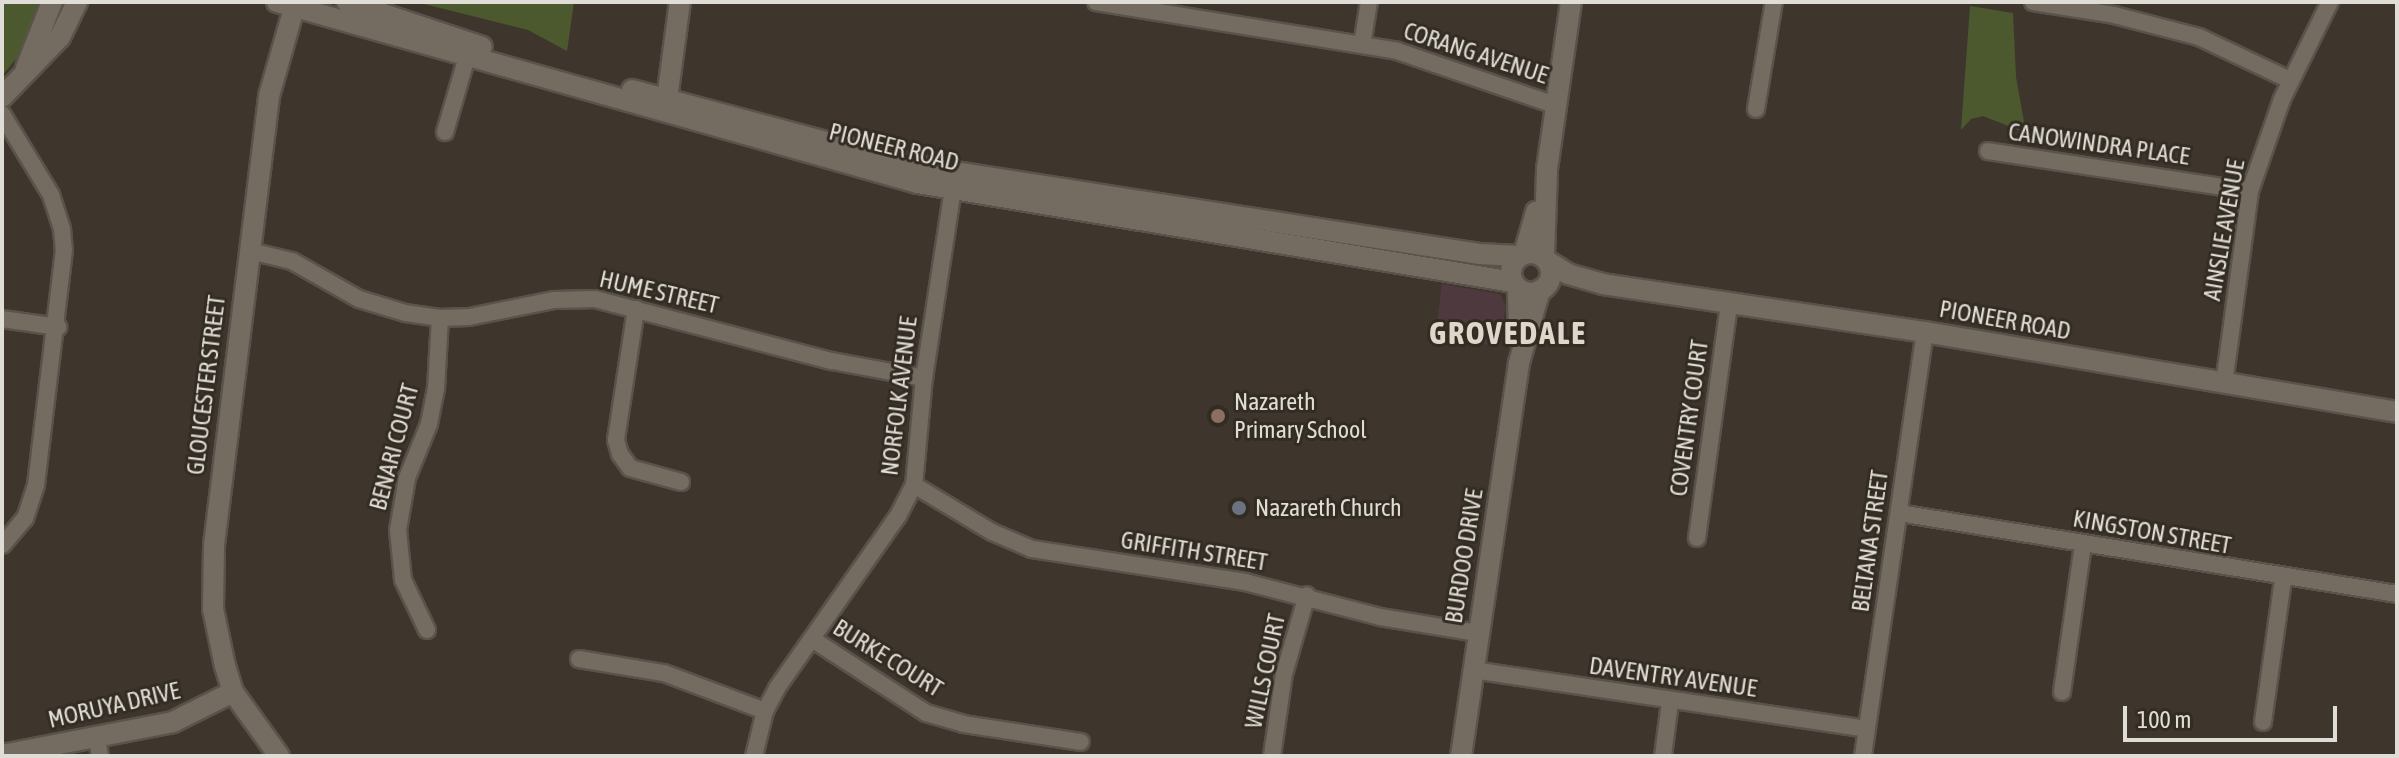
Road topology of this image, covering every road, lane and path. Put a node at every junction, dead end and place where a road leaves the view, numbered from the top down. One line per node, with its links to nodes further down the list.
1 (52, 2): 16 (main road)
2 (60, 2): 16 (main road)
3 (77, 2): 16 (main road)
4 (347, 2): 15 (main road, PIONEER ROAD)
5 (680, 2): 20 (main road)
6 (1096, 2): 13 (street, CORANG AVENUE)
7 (1369, 2): 14 (street)
8 (1571, 2): 19 (main road)
9 (1774, 2): 21 (street)
10 (2033, 2): 17 (street)
11 (2330, 2): 17 (street, AINSLIE AVENUE)
12 (289, 4): 15 (main road, PIONEER ROAD); 27 (main road, GLOUCESTER STREET)
13 (1172, 8): 14 (street, CORANG AVENUE)
14 (1362, 45): 19 (street, CORANG AVENUE)
15 (469, 50): 20 (main road, PIONEER ROAD); 23 (street)
16 (25, 77): 18 (main road)
17 (2290, 80): 26 (street, AINSLIE AVENUE)
18 (2, 97)
19 (1555, 105): 28 (main road)
20 (666, 106): 25 (main road, PIONEER ROAD)
21 (1756, 109)
22 (2, 114): 36 (street)
23 (445, 132)
24 (1988, 151): 26 (street, CANOWINDRA PLACE)
25 (954, 181): 28 (main road, PIONEER ROAD); 30 (main road, PIONEER ROAD); 39 (street, NORFOLK AVENUE)
26 (2250, 191): 40 (street, AINSLIE AVENUE)
27 (250, 251): 34 (street, HUME STREET); 56 (main road, GLOUCESTER STREET)
28 (1534, 257): 29 (main road, PIONEER ROAD); 30 (main road); 31 (main road)
29 (1603, 284): 31 (main road, PIONEER ROAD); 32 (main road, PIONEER ROAD)
30 (1516, 285): 31 (main road); 38 (main road, BURDOO DRIVE)
31 (1542, 290): 38 (main road, BURDOO DRIVE)
32 (1729, 303): 37 (main road, PIONEER ROAD); 45 (street, COVENTRY COURT)
33 (636, 309): 34 (street, HUME STREET); 39 (street, HUME STREET); 42 (street)
34 (440, 318): 51 (street, BENARI COURT)
35 (2, 319): 36 (street)
36 (58, 327): 46 (street)
37 (1925, 332): 40 (main road, PIONEER ROAD); 44 (street, BELTANA STREET)
38 (1519, 363): 52 (main road, BURDOO DRIVE)
39 (924, 378): 43 (street, NORFOLK AVENUE)
40 (2224, 384): 41 (main road, PIONEER ROAD)
41 (2397, 412)
42 (681, 482)
43 (914, 485): 50 (street, GRIFFITH STREET); 53 (street, NORFOLK AVENUE)
44 (1899, 513): 47 (street, KINGSTON STREET); 61 (street, BELTANA STREET)
45 (1697, 538)
46 (2, 545)
47 (2083, 545): 48 (street, KINGSTON STREET); 57 (street)
48 (2283, 579): 49 (street, KINGSTON STREET); 60 (street)
49 (2397, 594)
50 (1307, 595): 52 (street, GRIFFITH STREET); 67 (street, WILLS COURT)
51 (427, 630)
52 (1478, 633): 55 (main road, BURDOO DRIVE)
53 (812, 639): 59 (street, NORFOLK AVENUE); 62 (street, BURKE COURT)
54 (579, 659): 59 (street)
55 (1473, 670): 58 (street, DAVENTRY AVENUE); 68 (main road, BURDOO DRIVE)
56 (233, 692): 63 (main road, MORUYA DRIVE); 65 (main road, GLOUCESTER STREET)
57 (2062, 692)
58 (1670, 702): 61 (street, DAVENTRY AVENUE); 69 (street)
59 (765, 711): 66 (street, NORFOLK AVENUE)
60 (2263, 722)
61 (1867, 729): 70 (street, BELTANA STREET)
62 (1081, 742)
63 (98, 747): 64 (main road, MORUYA DRIVE)
64 (2, 755)
65 (279, 756)
66 (754, 756)
67 (1272, 756)
68 (1461, 756)
69 (1663, 756)
70 (1863, 756)

